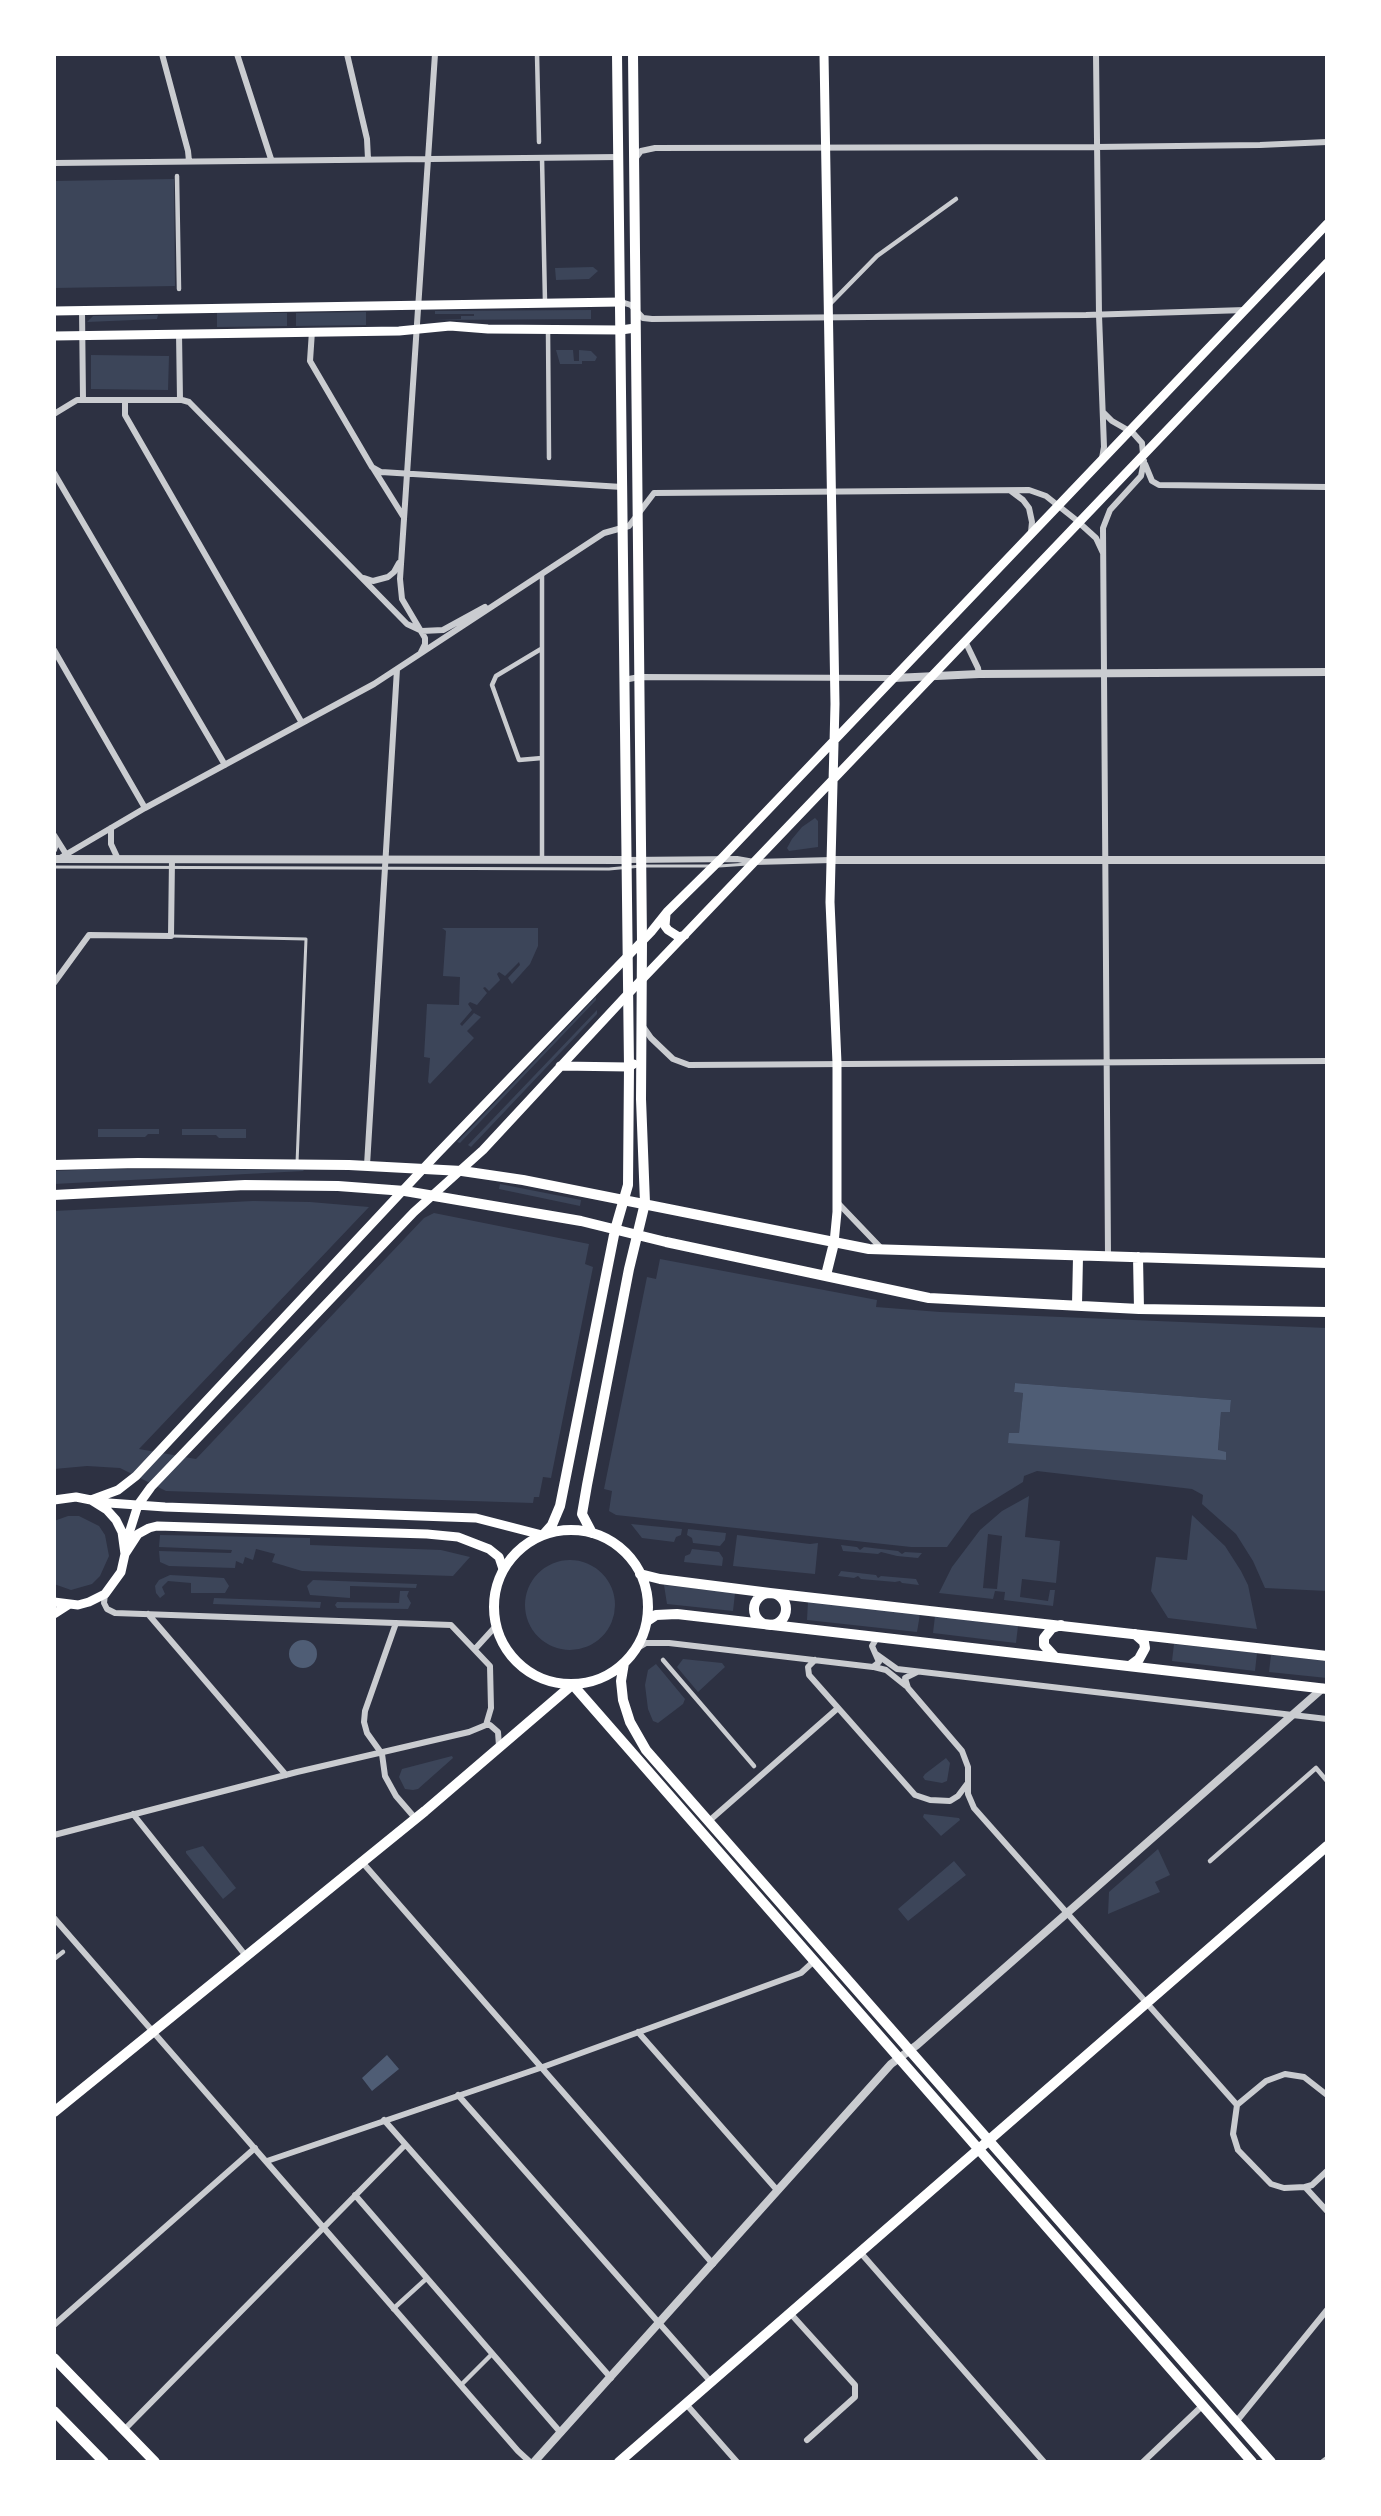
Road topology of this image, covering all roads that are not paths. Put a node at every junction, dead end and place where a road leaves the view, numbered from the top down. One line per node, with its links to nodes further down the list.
1 (162, 54): 19 (street)
2 (237, 54): 17 (street)
3 (347, 54): 18 (street)
4 (435, 54): 15 (street)
5 (537, 54): 10 (street)
6 (617, 54): 14 (main road)
7 (633, 54): 20 (main road)
8 (824, 54): 13 (main road)
9 (1096, 54): 12 (street)
10 (539, 142)
11 (1327, 142): 12 (street)
12 (1096, 147): 13 (street); 35 (street)
13 (826, 149): 20 (street); 30 (main road)
14 (619, 157): 16 (street); 27 (main road)
15 (428, 158): 16 (street); 18 (street); 29 (street)
16 (542, 158): 28 (street)
17 (271, 159): 18 (street); 19 (street)
18 (368, 159)
19 (189, 161): 21 (street)
20 (633, 162): 32 (main road)
21 (54, 164)
22 (177, 177): 26 (street)
23 (956, 199): 30 (street)
24 (1327, 224): 33 (main road)
25 (1327, 263): 52 (main road)
26 (179, 289)
27 (621, 302): 28 (main road); 32 (street); 40 (main road)
28 (545, 303): 29 (main road)
29 (417, 305): 31 (main road); 37 (street)
30 (828, 306): 36 (main road)
31 (82, 310): 34 (main road); 43 (street)
32 (636, 310): 36 (street); 39 (main road)
33 (1245, 310): 35 (street); 50 (main road)
34 (54, 311)
35 (1099, 315): 36 (street); 48 (street)
36 (828, 317): 60 (main road)
37 (416, 328): 38 (main road); 41 (main road); 56 (street)
38 (548, 328): 40 (main road); 51 (street)
39 (635, 328): 40 (main road); 63 (main road)
40 (621, 330): 57 (main road)
41 (312, 331): 42 (main road); 54 (street)
42 (179, 333): 43 (main road); 47 (street)
43 (81, 335): 44 (main road); 45 (street)
44 (54, 336)
45 (83, 400): 46 (street); 49 (street)
46 (125, 400): 47 (street); 86 (street)
47 (180, 400): 70 (street)
48 (1102, 409): 50 (street); 53 (street)
49 (54, 414)
50 (1130, 430): 52 (street); 53 (main road)
51 (549, 458)
52 (1144, 458): 58 (street); 64 (main road); 67 (street)
53 (1099, 463): 61 (main road)
54 (372, 467): 56 (street); 62 (street)
55 (54, 473): 89 (street)
56 (405, 474): 57 (street); 62 (street)
57 (622, 487): 65 (main road)
58 (1327, 487)
59 (1008, 489): 60 (street); 61 (street); 66 (street)
60 (831, 493): 63 (street); 83 (main road)
61 (1057, 505): 64 (street); 66 (main road)
62 (403, 516): 68 (street)
63 (638, 518): 65 (street); 81 (main road)
64 (1078, 522): 67 (street); 73 (main road)
65 (623, 529): 69 (street); 85 (main road)
66 (1030, 534): 84 (main road)
67 (1103, 553): 79 (street)
68 (401, 557): 70 (street); 72 (street)
69 (542, 574): 71 (street); 74 (street)
70 (358, 575): 72 (street)
71 (511, 592): 72 (street); 76 (street)
72 (422, 631): 76 (street)
73 (965, 641): 80 (street); 82 (main road)
74 (541, 649): 88 (street); 88 (street)
75 (54, 650): 91 (street)
76 (418, 655): 77 (street)
77 (397, 669): 86 (street); 106 (street)
78 (1327, 672): 79 (street)
79 (1103, 673): 80 (street); 100 (street)
80 (979, 674): 82 (street)
81 (639, 676): 83 (street); 85 (street); 101 (main road)
82 (932, 676): 84 (street); 90 (main road)
83 (834, 678): 84 (street); 87 (main road)
84 (894, 678): 87 (main road)
85 (624, 680): 105 (main road)
86 (302, 723): 89 (street)
87 (834, 741): 90 (main road); 104 (main road)
88 (542, 758): 98 (street)
89 (225, 765): 91 (street)
90 (833, 780): 99 (main road); 103 (main road)
91 (145, 808): 92 (street)
92 (111, 828): 95 (street); 96 (street)
93 (56, 838): 94 (street); 95 (street)
94 (54, 850)
95 (58, 858): 96 (street)
96 (118, 859): 97 (street)
97 (172, 859): 106 (street); 108 (street)
98 (542, 860): 105 (street); 106 (street)
99 (832, 860): 100 (street); 103 (street); 121 (main road)
100 (1106, 860): 102 (street); 120 (street)
101 (644, 861): 104 (street); 104 (lane); 105 (street); 112 (main road)
102 (1327, 861)
103 (754, 862): 104 (street); 110 (main road)
104 (718, 863): 109 (main road)
105 (626, 864): 106 (lane); 113 (main road)
106 (386, 865): 108 (lane); 126 (street)
107 (54, 867): 108 (lane)
108 (172, 869): 111 (street)
109 (667, 912): 110 (main road); 112 (main road)
110 (685, 935): 114 (main road)
111 (171, 936): 115 (street); 124 (lane)
112 (642, 941): 113 (main road); 114 (main road)
113 (626, 958): 116 (main road); 128 (main road)
114 (642, 979): 116 (main road); 117 (main road)
115 (54, 983)
116 (626, 996): 122 (main road); 123 (main road)
117 (642, 1025): 118 (main road); 121 (street)
118 (642, 1052): 123 (main road); 137 (main road)
119 (1327, 1061): 120 (street)
120 (1107, 1062): 121 (street); 143 (street)
121 (837, 1063): 136 (main road)
122 (560, 1066): 123 (main road); 129 (main road)
123 (629, 1067): 135 (main road)
124 (297, 1164): 125 (main road); 126 (main road)
125 (54, 1165)
126 (368, 1166): 127 (main road)
127 (405, 1167): 128 (main road); 130 (main road)
128 (424, 1168): 129 (main road); 130 (main road)
129 (462, 1171): 133 (main road); 135 (main road)
130 (416, 1177): 131 (main road); 132 (main road)
131 (405, 1191): 132 (main road); 134 (main road); 152 (main road)
132 (420, 1193): 133 (main road); 138 (main road)
133 (435, 1194): 138 (main road); 139 (main road)
134 (54, 1195)
135 (624, 1199): 137 (main road); 139 (main road)
136 (837, 1202): 141 (main road); 142 (street)
137 (645, 1203): 140 (main road); 141 (main road)
138 (412, 1214): 153 (main road)
139 (615, 1230): 140 (main road); 155 (main road)
140 (638, 1235): 147 (main road); 154 (main road)
141 (834, 1243): 142 (main road); 147 (main road)
142 (881, 1249): 144 (main road)
143 (1108, 1255): 144 (main road); 145 (main road)
144 (1078, 1257): 148 (main road)
145 (1138, 1257): 146 (main road); 149 (main road)
146 (1327, 1263)
147 (826, 1275): 148 (main road)
148 (1077, 1305): 149 (main road)
149 (1138, 1309): 150 (main road)
150 (1327, 1312)
151 (54, 1500): 152 (main road)
152 (93, 1501): 153 (main road); 156 (main road)
153 (138, 1505): 155 (main road); 156 (main road)
154 (592, 1533): 155 (main road); 158 (main road)
155 (543, 1535): 157 (main road)
156 (125, 1550): 157 (main road); 160 (main road)
157 (503, 1569): 169 (main road)
158 (640, 1574): 159 (main road); 165 (main road)
159 (770, 1593): 167 (main road); 167 (main road); 168 (main road)
160 (105, 1594): 162 (main road); 164 (street)
161 (54, 1602): 162 (main road)
162 (68, 1605): 163 (main road)
163 (54, 1614)
164 (148, 1614): 166 (street); 193 (street)
165 (647, 1621): 167 (main road); 173 (main road)
166 (396, 1623): 172 (street); 191 (street)
167 (768, 1624): 171 (main road)
168 (1062, 1625): 170 (main road); 175 (main road)
169 (495, 1627): 172 (street); 183 (main road)
170 (1135, 1634): 176 (main road); 180 (main road)
171 (878, 1636): 174 (street); 175 (main road)
172 (475, 1649): 189 (street)
173 (636, 1649): 178 (street); 179 (main road)
174 (876, 1654): 181 (street); 182 (street)
175 (1054, 1656): 180 (main road)
176 (1327, 1656)
177 (663, 1660): 192 (street)
178 (816, 1660): 181 (street); 186 (street)
179 (624, 1663): 183 (main road); 198 (main road)
180 (1131, 1665): 185 (main road)
181 (870, 1666): 184 (street)
182 (917, 1672): 184 (street); 187 (street)
183 (572, 1685): 190 (main road); 208 (main road)
184 (908, 1688): 195 (street)
185 (1325, 1688): 187 (street)
186 (838, 1708): 195 (street); 198 (street)
187 (1293, 1715): 188 (street); 203 (street)
188 (1327, 1719)
189 (486, 1725): 190 (street); 191 (street)
190 (499, 1746): 197 (main road)
191 (382, 1754): 193 (street); 197 (street)
192 (754, 1766)
193 (286, 1775): 196 (street)
194 (1327, 1781): 201 (street)
195 (968, 1783): 203 (street)
196 (133, 1814): 199 (street); 206 (street)
197 (415, 1818): 202 (main road)
198 (709, 1821): 212 (main road)
199 (54, 1835)
200 (1327, 1846): 209 (main road)
201 (1210, 1861)
202 (362, 1862): 206 (main road); 214 (street)
203 (1067, 1912): 209 (street); 212 (street)
204 (54, 1918): 210 (street)
205 (63, 1952): 207 (street)
206 (246, 1956): 210 (main road)
207 (54, 1959)
208 (813, 1962): 211 (street); 213 (main road)
209 (1147, 2003): 218 (street); 221 (main road)
210 (152, 2032): 219 (main road); 223 (street)
211 (638, 2032): 214 (street); 228 (street)
212 (910, 2050): 213 (street); 221 (main road)
213 (899, 2058): 224 (main road); 228 (street)
214 (540, 2068): 216 (street); 233 (street)
215 (1327, 2086): 217 (street)
216 (458, 2095): 220 (street); 238 (street)
217 (1327, 2095): 218 (street)
218 (1237, 2105): 227 (street)
219 (54, 2112)
220 (384, 2120): 222 (street); 225 (street)
221 (989, 2140): 224 (main road); 248 (main road)
222 (405, 2145): 229 (street); 242 (street)
223 (255, 2148): 225 (street); 239 (street)
224 (979, 2149): 232 (main road); 246 (main road)
225 (267, 2161): 231 (street)
226 (1327, 2171): 227 (street)
227 (1305, 2187): 230 (street)
228 (777, 2190): 233 (street)
229 (355, 2195): 231 (street); 234 (street)
230 (1327, 2211)
231 (323, 2228): 235 (street); 249 (street)
232 (860, 2252): 237 (main road); 258 (street)
233 (713, 2264): 238 (street)
234 (426, 2279): 235 (street); 240 (street)
235 (393, 2309): 244 (street)
236 (1327, 2310): 248 (street)
237 (790, 2313): 243 (main road); 251 (street)
238 (659, 2323): 242 (street); 243 (street)
239 (54, 2325)
240 (492, 2354): 244 (street); 250 (street)
241 (54, 2358): 249 (main road)
242 (611, 2378): 250 (street)
243 (711, 2382): 245 (main road)
244 (460, 2385): 255 (street)
245 (686, 2404): 256 (main road); 257 (street)
246 (1202, 2406): 259 (street); 260 (main road)
247 (54, 2411): 253 (main road)
248 (1236, 2422): 261 (main road)
249 (124, 2430): 254 (main road)
250 (561, 2433): 255 (street)
251 (807, 2440)
252 (1327, 2458): 262 (street)
253 (104, 2462)
254 (155, 2462)
255 (532, 2462)
256 (619, 2462)
257 (737, 2462)
258 (1044, 2462)
259 (1143, 2462)
260 (1252, 2462)
261 (1271, 2462)
262 (1323, 2462)

